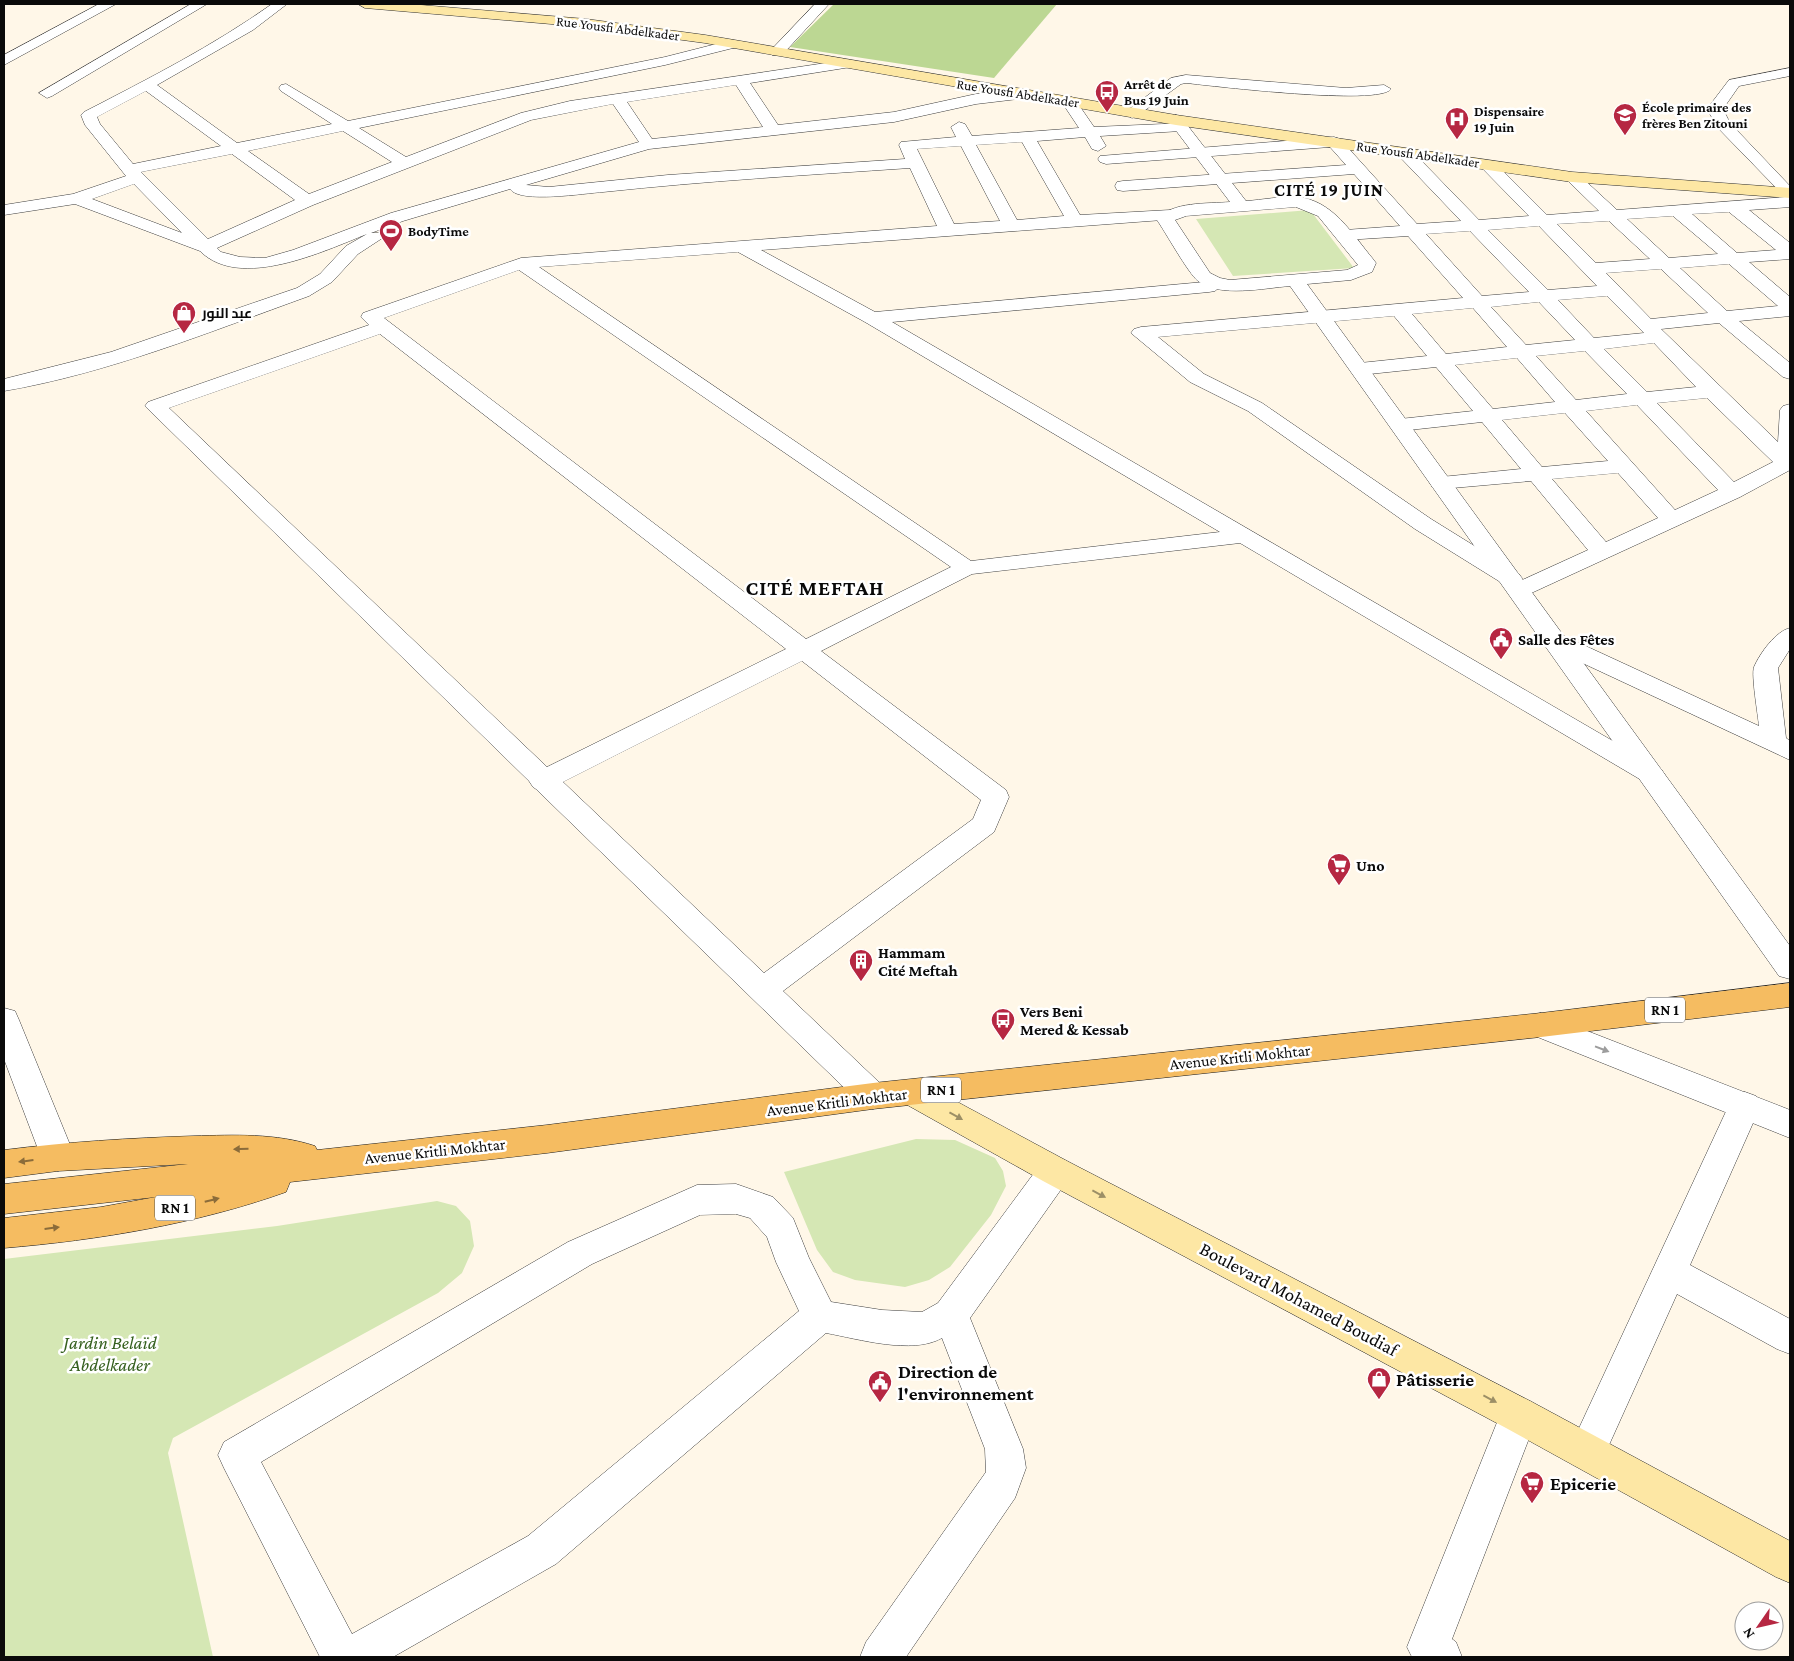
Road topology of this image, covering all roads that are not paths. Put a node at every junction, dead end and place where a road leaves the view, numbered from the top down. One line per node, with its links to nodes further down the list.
1 (109, 4): 8 (street)
2 (200, 4): 15 (street)
3 (280, 4): 12 (street)
4 (365, 4): 6 (main road, Rue Yousfi Abdelkader)
5 (822, 4): 7 (street)
6 (732, 44): 7 (main road, Rue Yousfi Abdelkader); 23 (street)
7 (777, 52): 9 (main road, Rue Yousfi Abdelkader)
8 (4, 61)
9 (846, 64): 11 (street); 16 (main road, Rue Yousfi Abdelkader)
10 (1790, 72): 45 (street)
11 (741, 81): 17 (street); 24 (street)
12 (147, 86): 31 (street); 39 (street)
13 (286, 88): 23 (street)
14 (1384, 89): 20 (street)
15 (47, 93)
16 (1018, 94): 18 (main road, Rue Yousfi Abdelkader); 19 (street)
17 (617, 99): 29 (street); 35 (street)
18 (1068, 101): 20 (main road, Rue Yousfi Abdelkader); 25 (street)
19 (947, 106): 21 (street); 27 (street)
20 (1132, 113): 22 (main road, Rue Yousfi Abdelkader)
21 (894, 116): 24 (street); 30 (street)
22 (1179, 123): 25 (street); 28 (main road, Rue Yousfi Abdelkader); 32 (street)
23 (345, 126): 31 (street); 35 (street)
24 (773, 130): 29 (street)
25 (1089, 133): 26 (street); 34 (street)
26 (1026, 137): 27 (street); 55 (street)
27 (968, 141): 30 (street); 57 (street)
28 (1331, 142): 32 (street); 33 (main road, Rue Yousfi Abdelkader); 38 (street)
29 (648, 144): 42 (street)
30 (907, 145): 36 (street)
31 (234, 150): 39 (street); 47 (street)
32 (1200, 152): 34 (street); 41 (street)
33 (1404, 152): 37 (main road, Rue Yousfi Abdelkader); 58 (street)
34 (1106, 159): 43 (street)
35 (404, 163): 47 (street)
36 (915, 163): 42 (street); 59 (street)
37 (1488, 165): 40 (main road, Rue Yousfi Abdelkader); 56 (street)
38 (1358, 169): 41 (street); 60 (street)
39 (133, 174): 46 (street); 63 (street)
40 (1572, 178): 45 (main road, Rue Yousfi Abdelkader); 54 (street)
41 (1220, 179): 43 (street); 48 (street)
42 (508, 186): 63 (street); 86 (street)
43 (1123, 186): 52 (street)
44 (4, 194): 50 (street)
45 (1790, 196): 49 (street)
46 (76, 199): 50 (street); 63 (street)
47 (307, 201): 63 (street)
48 (1241, 206): 53 (street); 61 (street)
49 (1733, 206): 51 (street); 64 (street)
50 (10, 209)
51 (1676, 210): 54 (street); 65 (street)
52 (1142, 214): 53 (street); 55 (street)
53 (1170, 215): 70 (street)
54 (1611, 215): 56 (street); 67 (street)
55 (1075, 220): 57 (street)
56 (1543, 220): 58 (street); 68 (street)
57 (1011, 225): 59 (street)
58 (1475, 226): 60 (street); 72 (street)
59 (948, 230): 62 (street)
60 (1412, 230): 61 (street); 73 (street)
61 (1345, 235): 69 (street)
62 (741, 246): 66 (street); 78 (street)
63 (204, 247)
64 (1790, 252): 65 (street)
65 (1733, 259): 67 (street); 74 (street)
66 (521, 263): 79 (street); 101 (street)
67 (1665, 264): 68 (street); 77 (street)
68 (1591, 269): 71 (street)
69 (1295, 280): 70 (street); 76 (street)
70 (1215, 283): 78 (street)
71 (1612, 290): 72 (street); 80 (street)
72 (1543, 296): 73 (street); 81 (street)
73 (1478, 302): 75 (street); 82 (street)
74 (1790, 308): 77 (street)
75 (1399, 310): 76 (street); 83 (street)
76 (1322, 317): 84 (street); 102 (street)
77 (1723, 317): 80 (street); 85 (street)
78 (872, 318): 99 (street)
79 (382, 327): 105 (street); 108 (street)
80 (1653, 331): 81 (street); 87 (street)
81 (1590, 345): 82 (street); 88 (street)
82 (1522, 352): 83 (street); 89 (street)
83 (1442, 360): 84 (street); 91 (street)
84 (1360, 369): 92 (street)
85 (1790, 373)
86 (4, 385)
87 (1712, 391): 88 (street); 93 (street)
88 (1641, 399): 89 (street); 97 (street)
89 (1570, 406): 91 (street); 94 (street)
90 (1790, 410): 93 (street)
91 (1488, 415): 92 (street); 95 (street)
92 (1400, 425): 96 (street)
93 (1789, 462): 97 (street)
94 (1624, 466): 95 (street); 98 (street)
95 (1537, 474): 96 (street); 100 (street)
96 (1441, 483): 102 (street)
97 (1732, 492): 98 (street)
98 (1672, 520): 100 (street)
99 (1243, 536): 101 (street); 107 (street)
100 (1603, 553): 102 (street)
101 (967, 568): 105 (street)
102 (1515, 584): 104 (street)
103 (1790, 635): 106 (street)
104 (1556, 641): 106 (street); 107 (street)
105 (803, 650): 108 (street); 110 (street)
106 (1781, 746)
107 (1652, 775): 109 (street)
108 (542, 781): 110 (street)
109 (1790, 968)
110 (761, 991): 115 (street)
111 (1790, 995): 113 (main road, Avenue Kritli Mokhtar / RN 1)
112 (4, 1020): 118 (street)
113 (1541, 1025): 114 (main road, Avenue Kritli Mokhtar / RN 1); 116 (street, one-way to 116)
114 (913, 1093): 115 (main road, Avenue Kritli Mokhtar / RN 1); 121 (main road, Boulevard Mohamed Boudiaf, one-way to 121)
115 (873, 1096): 119 (main road, Avenue Kritli Mokhtar / RN 1)
116 (1745, 1105): 117 (street); 124 (street)
117 (1790, 1125)
118 (58, 1158): 119 (main road, RN 1, one-way to 118); 120 (main road, RN 1, one-way to 120)
119 (341, 1162): 122 (main road, Avenue Kritli Mokhtar / RN 1); 123 (main road, RN 1, one-way to 119)
120 (4, 1164)
121 (1054, 1170): 125 (street); 128 (main road, Boulevard Mohamed Boudiaf, one-way to 128)
122 (4, 1199)
123 (4, 1233)
124 (1669, 1272): 127 (street); 129 (street)
125 (951, 1315): 126 (street); 133 (street)
126 (820, 1316): 131 (street); 132 (street)
127 (1790, 1337)
128 (1519, 1415): 129 (main road, Boulevard Mohamed Boudiaf); 134 (street)
129 (1588, 1452): 130 (main road, Boulevard Mohamed Boudiaf)
130 (1790, 1563)
131 (342, 1657)
132 (352, 1657)
133 (880, 1657)
134 (1441, 1657)

